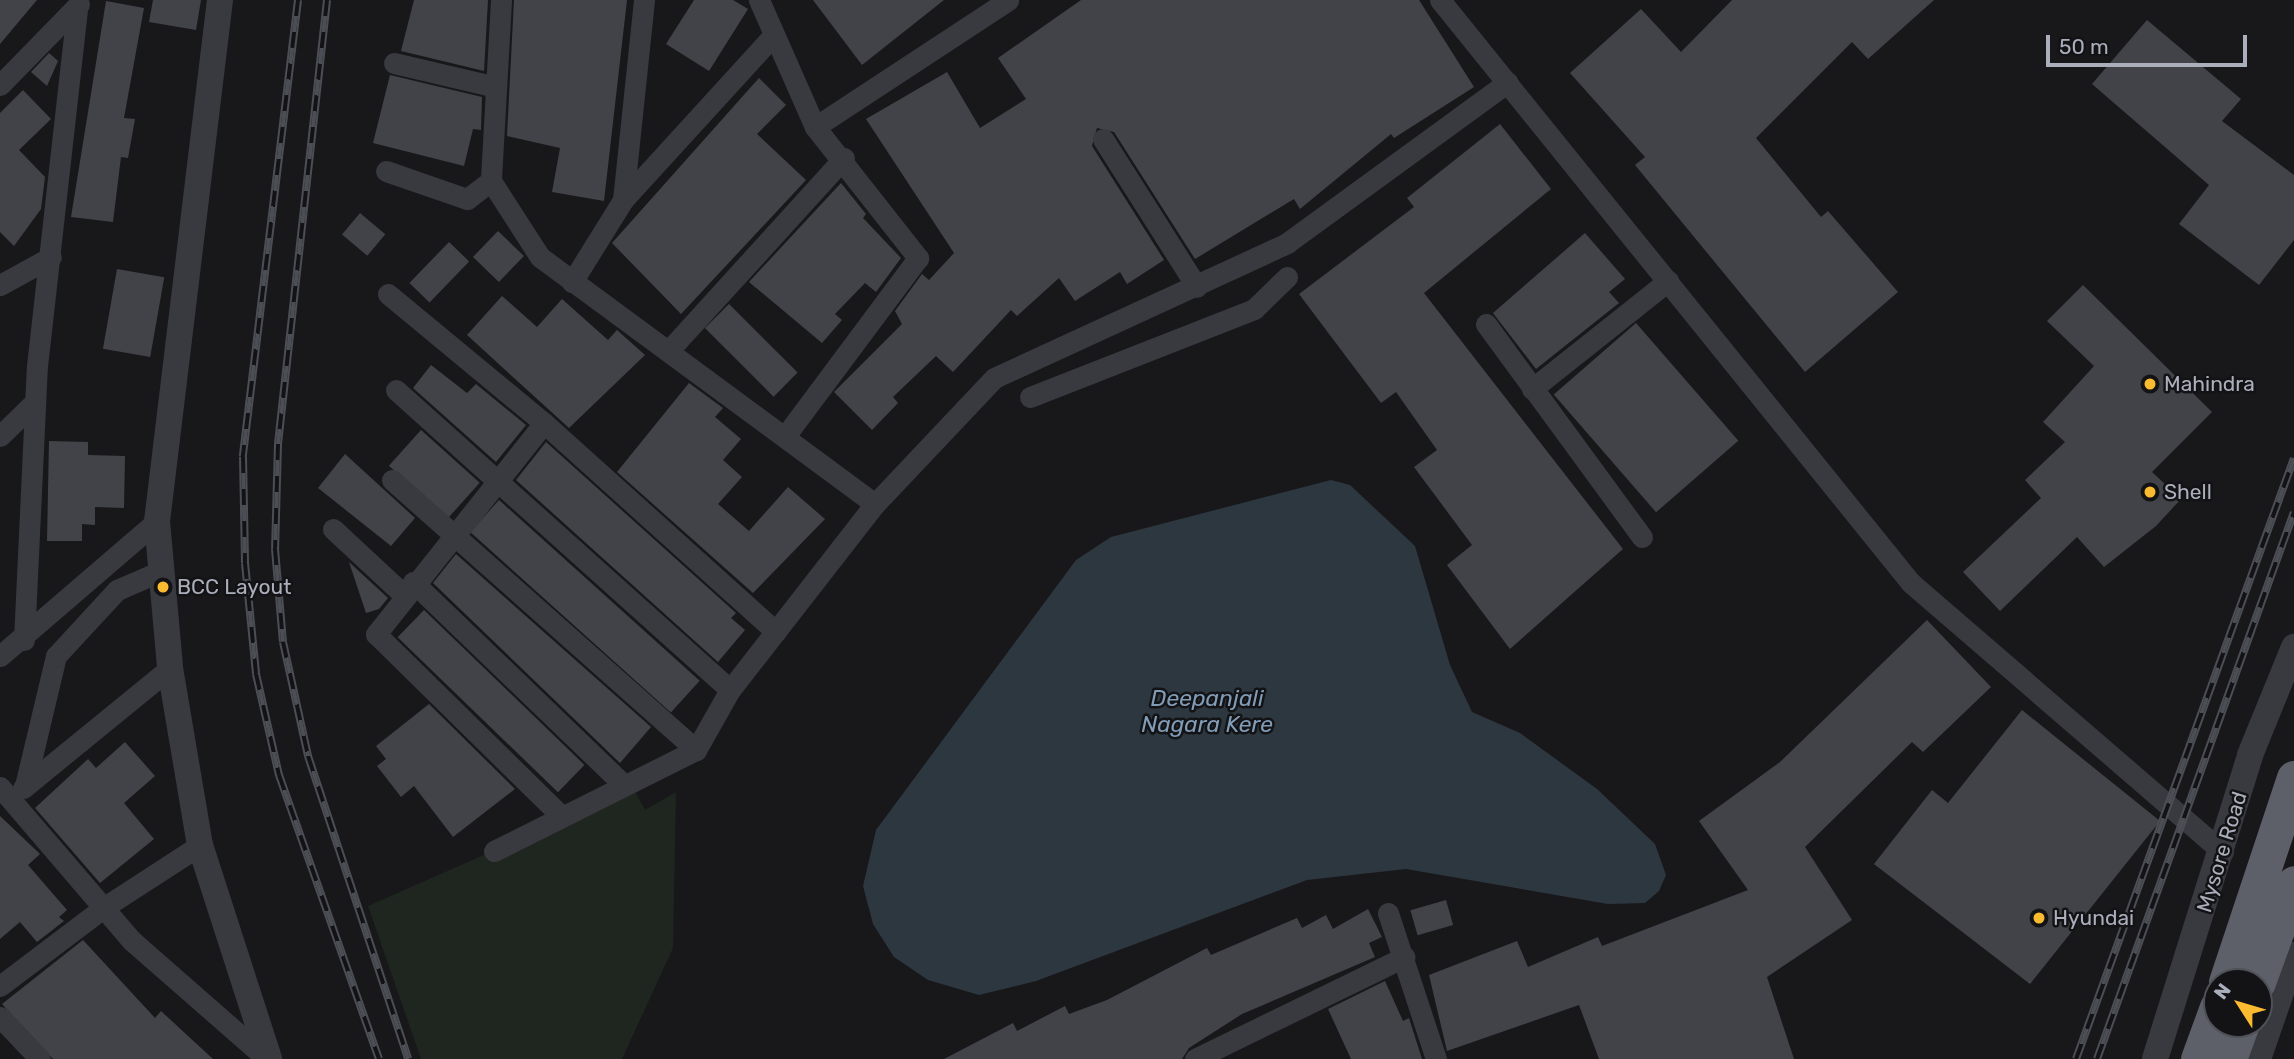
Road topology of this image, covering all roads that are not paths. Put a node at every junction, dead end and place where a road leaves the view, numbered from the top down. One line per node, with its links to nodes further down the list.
1 (220, 0): 38 (street)
2 (501, 0): 12 (street)
3 (643, 0): 18 (street)
4 (760, 0): 8 (street)
5 (1008, 0): 13 (street)
6 (1440, 0): 10 (street)
7 (80, 3): 11 (street); 19 (street)
8 (771, 38): 13 (street); 18 (street)
9 (394, 63): 12 (street)
10 (1508, 82): 21 (street); 24 (street)
11 (0, 85)
12 (496, 87): 17 (street)
13 (815, 127): 15 (street)
14 (1103, 139): 24 (street)
15 (844, 158): 27 (street); 33 (street)
16 (387, 171): 17 (street)
17 (491, 181): 22 (street)
18 (623, 200): 22 (street)
19 (51, 257): 23 (street); 31 (street)
20 (1287, 277): 30 (street)
21 (1668, 281): 28 (street); 57 (street)
22 (572, 282): 27 (street)
23 (0, 285)
24 (1197, 287): 37 (street)
25 (388, 295): 32 (street)
26 (1486, 324): 28 (street)
27 (671, 348): 33 (street)
28 (1532, 388): 40 (street)
29 (396, 390): 35 (street)
30 (1030, 397)
31 (35, 402): 34 (street); 45 (street)
32 (544, 423): 35 (street); 44 (street)
33 (787, 434): 37 (street)
34 (0, 436)
35 (499, 478): 41 (street); 49 (street)
36 (392, 480): 41 (street)
37 (875, 504): 44 (street)
38 (157, 521): 42 (street); 45 (street)
39 (333, 529): 43 (street)
40 (1642, 537)
41 (456, 538): 43 (street); 50 (street)
42 (161, 571): 48 (street); 53 (street)
43 (409, 589): 52 (street); 54 (street)
44 (776, 632): 49 (street)
45 (24, 640): 47 (street)
46 (2294, 647): 57 (street, Mysore Road)
47 (0, 656)
48 (170, 668): 53 (street); 55 (street)
49 (730, 690): 50 (street)
50 (696, 750): 52 (street)
51 (2294, 778): 63 (highway)
52 (622, 783): 54 (street)
53 (12, 790): 59 (street)
54 (560, 815): 56 (street)
55 (200, 845): 59 (street); 70 (street)
56 (494, 851)
57 (2223, 852): 73 (street, Mysore Road)
58 (2294, 883): 64 (highway)
59 (103, 908): 65 (street); 70 (street)
60 (1388, 913): 62 (street)
61 (2294, 955): 76 (street)
62 (1404, 957): 71 (street); 72 (street)
63 (2231, 968)
64 (2263, 968)
65 (0, 986)
66 (0, 1017): 69 (street)
67 (2206, 1038): 74 (highway)
68 (2237, 1038): 75 (highway)
69 (40, 1059)
70 (268, 1059)
71 (1195, 1059)
72 (1436, 1059)
73 (2155, 1059)
74 (2198, 1059)
75 (2229, 1059)
76 (2258, 1059)

